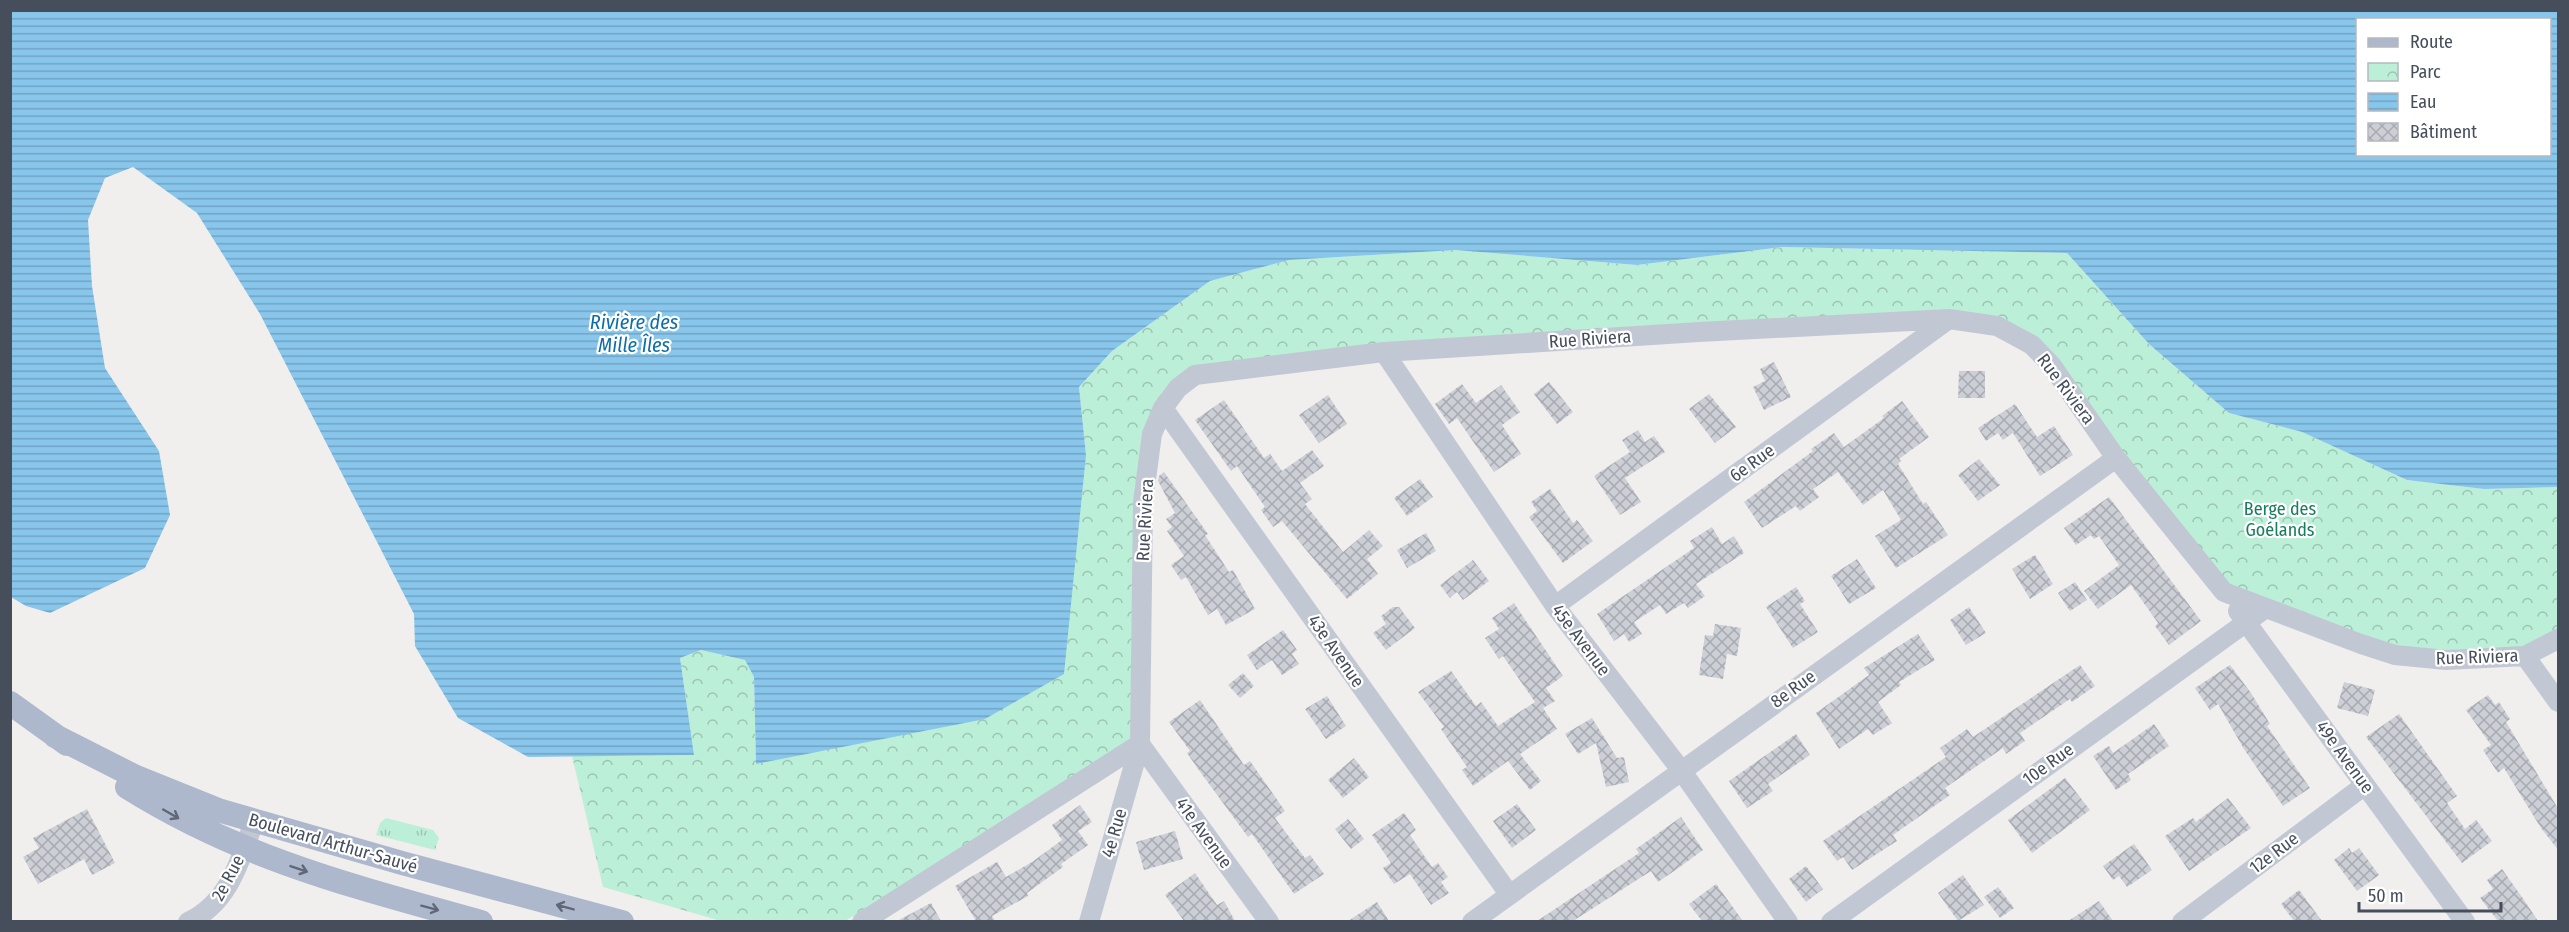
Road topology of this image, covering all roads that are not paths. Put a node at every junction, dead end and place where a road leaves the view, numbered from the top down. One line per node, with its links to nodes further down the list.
1 (1949, 319): 2 (street, Rue Riviera); 4 (street, Rue Riviera); 6 (street, 6e Rue)
2 (1384, 352): 3 (street, Rue Riviera); 6 (street, 45e Avenue)
3 (1163, 408): 14 (street, Rue Riviera); 19 (street, 43e Avenue)
4 (2116, 458): 5 (street, Rue Riviera); 15 (street, 8e Rue)
5 (2224, 592): 7 (street, Rue Riviera); 8 (street, 49e Avenue)
6 (1556, 606): 15 (street, 45e Avenue)
7 (2266, 608): 8 (street, 10e Rue); 10 (street, Rue Riviera)
8 (2246, 621): 16 (street, 49e Avenue); 28 (street, 10e Rue)
9 (2559, 639): 10 (street, Rue Riviera)
10 (2525, 656): 11 (street)
11 (2559, 702)
12 (10, 703): 13 (main road, Boulevard Arthur-Sauvé)
13 (55, 736): 17 (main road, Boulevard Arthur-Sauvé); 18 (main road, Boulevard Arthur-Sauvé, one-way to 18)
14 (1140, 744): 23 (street); 24 (street, 4e Rue); 25 (street, 41e Avenue)
15 (1681, 770): 19 (street, 8e Rue); 27 (street, 45e Avenue)
16 (2365, 785): 29 (street, 12e Rue); 30 (street, 49e Avenue)
17 (254, 821): 18 (street, 2e Rue); 22 (main road, Boulevard Arthur-Sauvé, one-way to 17)
18 (244, 849): 20 (street, 2e Rue); 21 (main road, Boulevard Arthur-Sauvé, one-way to 21)
19 (1509, 894): 26 (street, 8e Rue)
20 (188, 921)
21 (481, 921)
22 (622, 921)
23 (862, 921)
24 (1089, 921)
25 (1269, 921)
26 (1472, 921)
27 (1788, 921)
28 (1831, 921)
29 (2182, 921)
30 (2465, 921)

